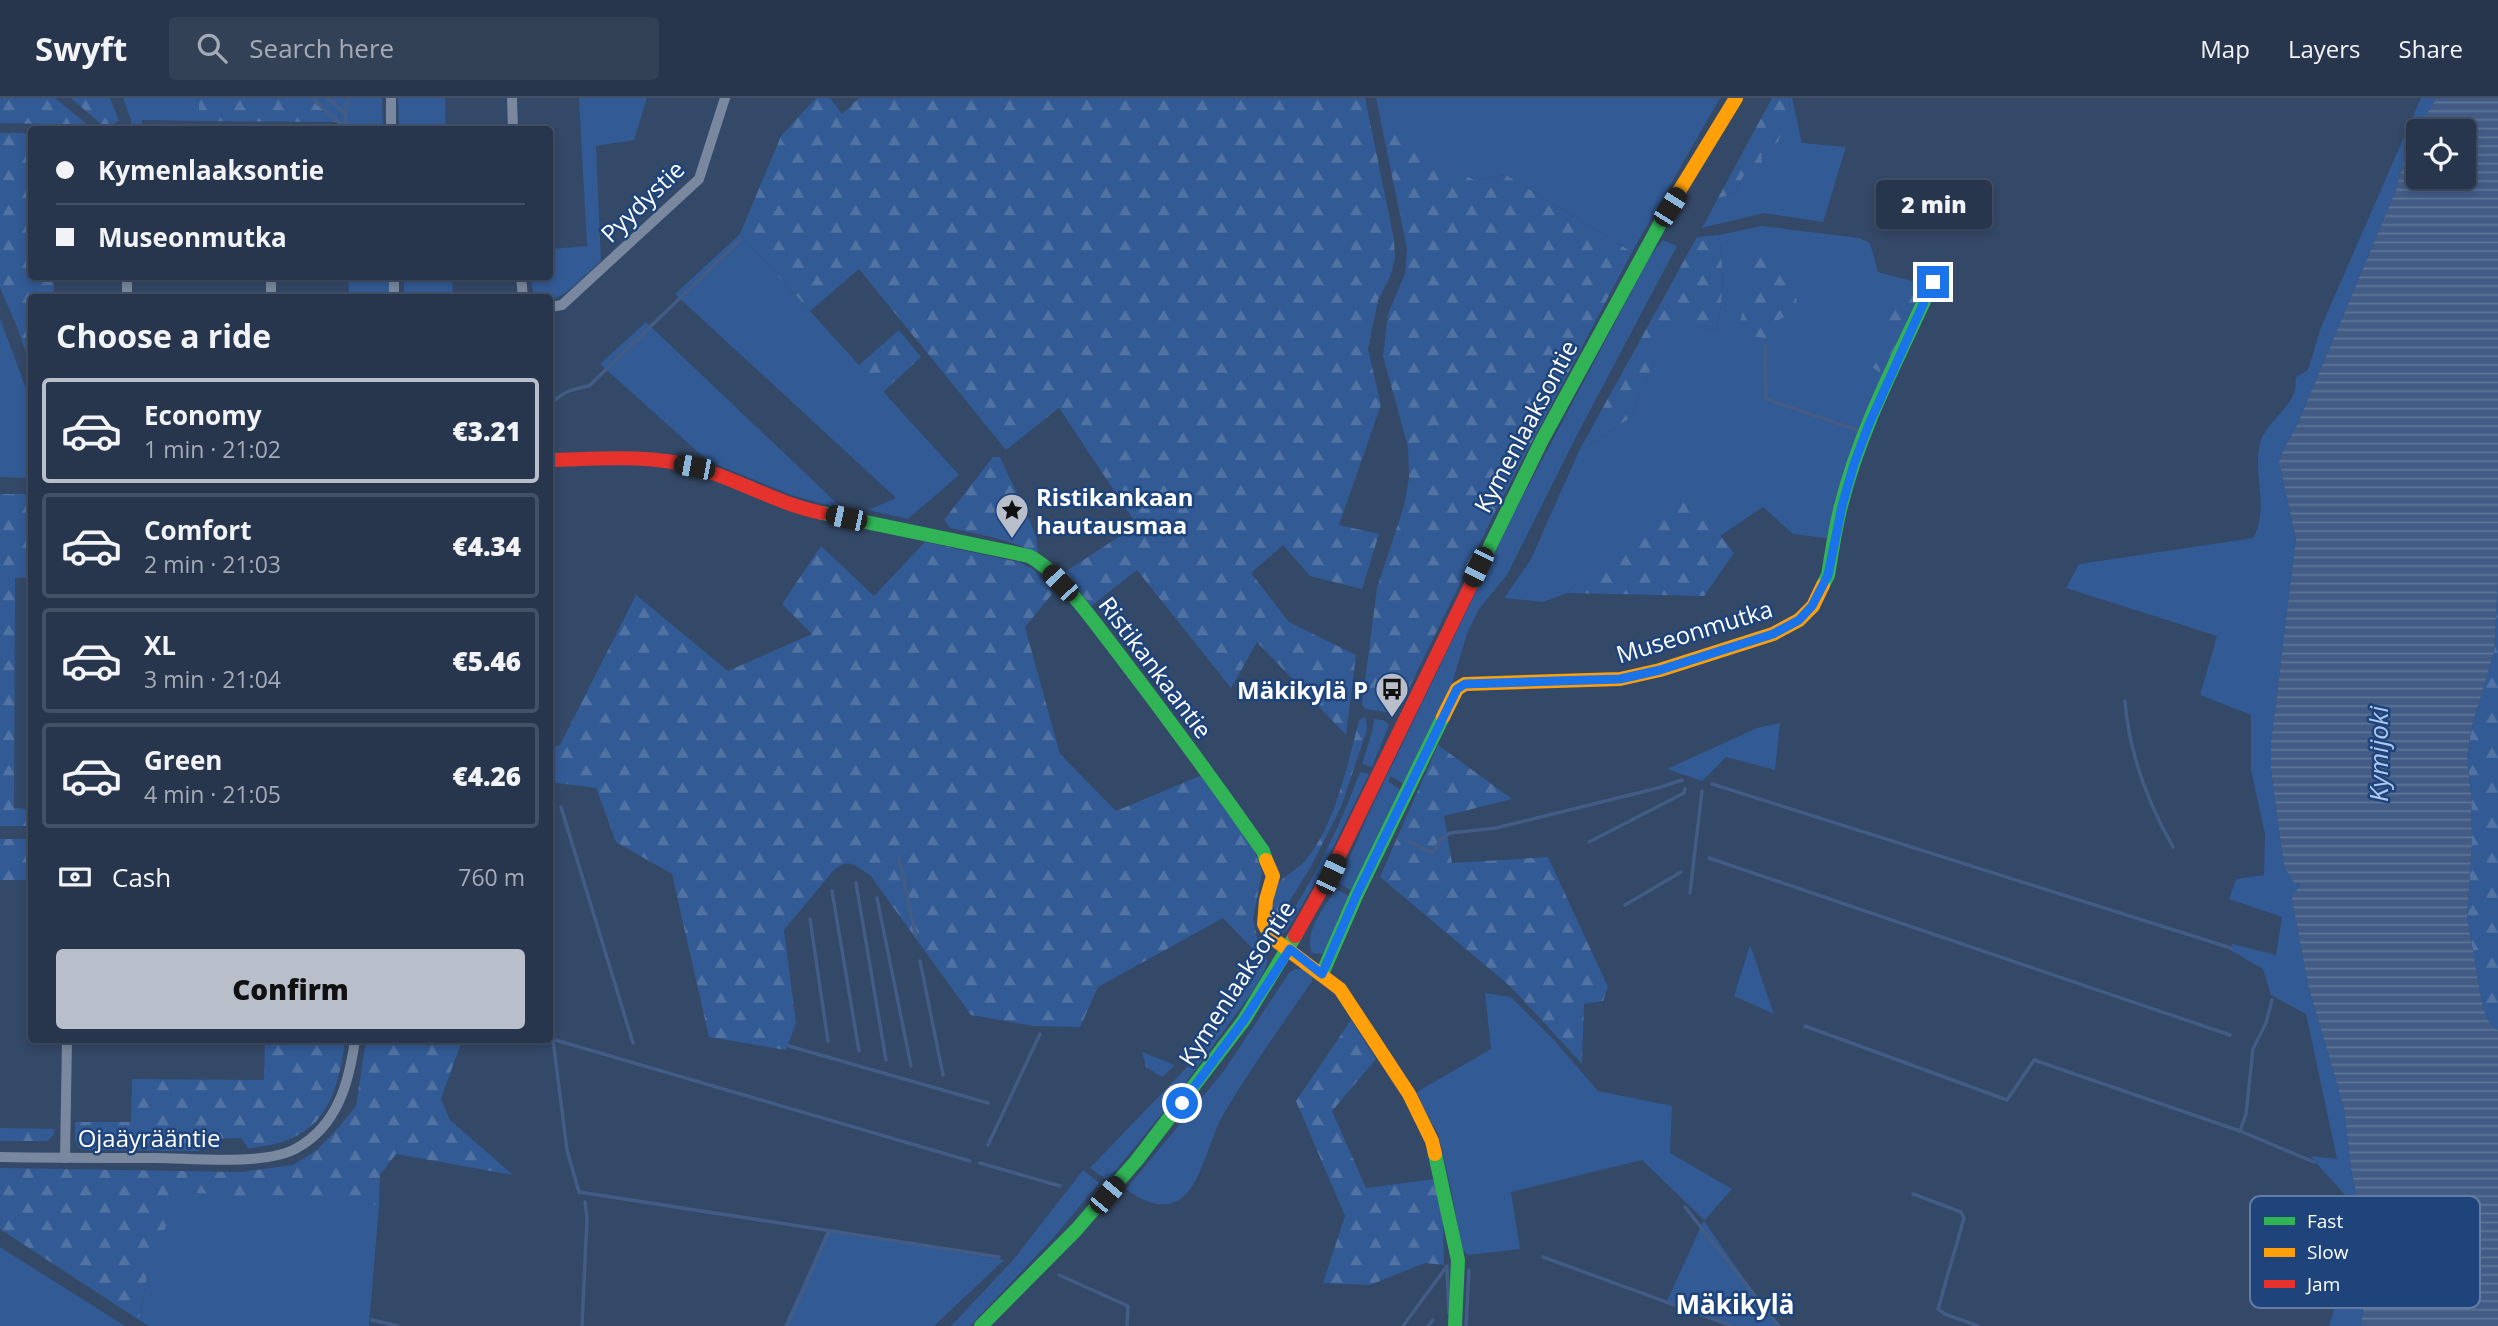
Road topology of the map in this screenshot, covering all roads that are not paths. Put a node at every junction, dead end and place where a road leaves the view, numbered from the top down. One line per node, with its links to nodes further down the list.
1 (391, 98): 5 (street)
2 (512, 98): 6 (street)
3 (726, 98): 8 (street, Pyydystie)
4 (1736, 98): 10 (street, Kymenlaaksontie)
5 (391, 126)
6 (513, 126)
7 (1937, 273): 11 (street, Museonmutka)
8 (553, 306)
9 (553, 460): 10 (street, Ristikankaantie)
10 (1290, 949): 11 (street); 16 (street, Kymenlaaksontie)
11 (1322, 974): 17 (street)
12 (67, 1043): 15 (street)
13 (355, 1043): 15 (street, Ojaäyrääntie)
14 (0, 1157): 15 (street, Ojaäyrääntie)
15 (65, 1158)
16 (981, 1326)
17 (1455, 1326)

